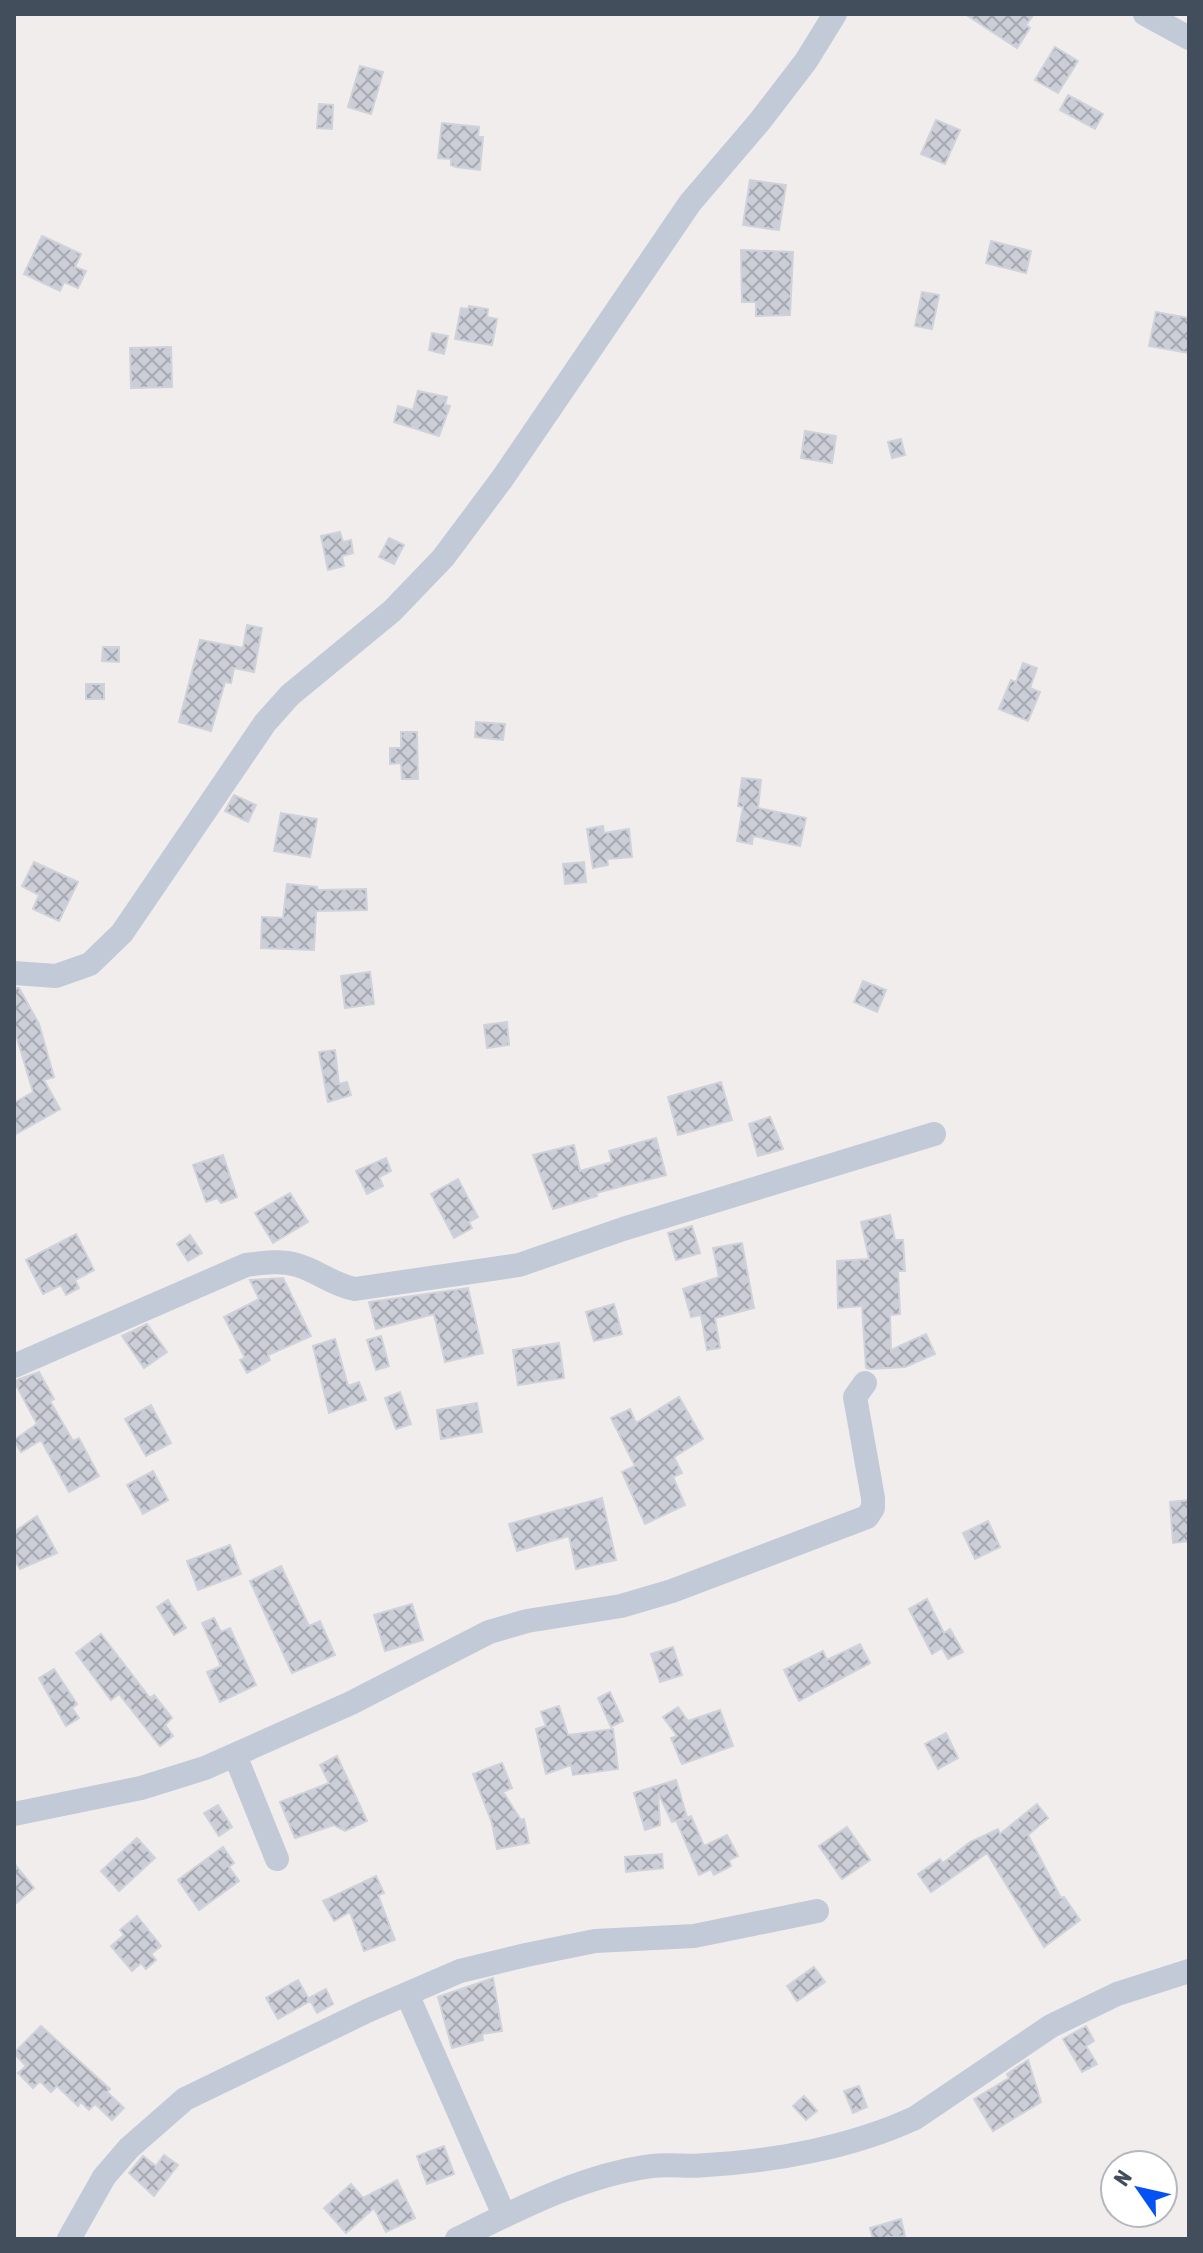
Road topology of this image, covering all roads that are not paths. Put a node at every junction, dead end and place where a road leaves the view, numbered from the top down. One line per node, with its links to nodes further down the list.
1 (835, 14): 4 (street)
2 (1145, 14): 3 (street)
3 (1189, 38)
4 (14, 973)
5 (934, 1134): 6 (street)
6 (14, 1366)
7 (865, 1383): 8 (street)
8 (235, 1755): 9 (street); 10 (street)
9 (14, 1814)
10 (277, 1859)
11 (817, 1911): 13 (street)
12 (1189, 1971): 14 (street)
13 (407, 1994): 14 (street); 15 (street)
14 (504, 2215): 16 (street)
15 (69, 2239)
16 (457, 2239)

